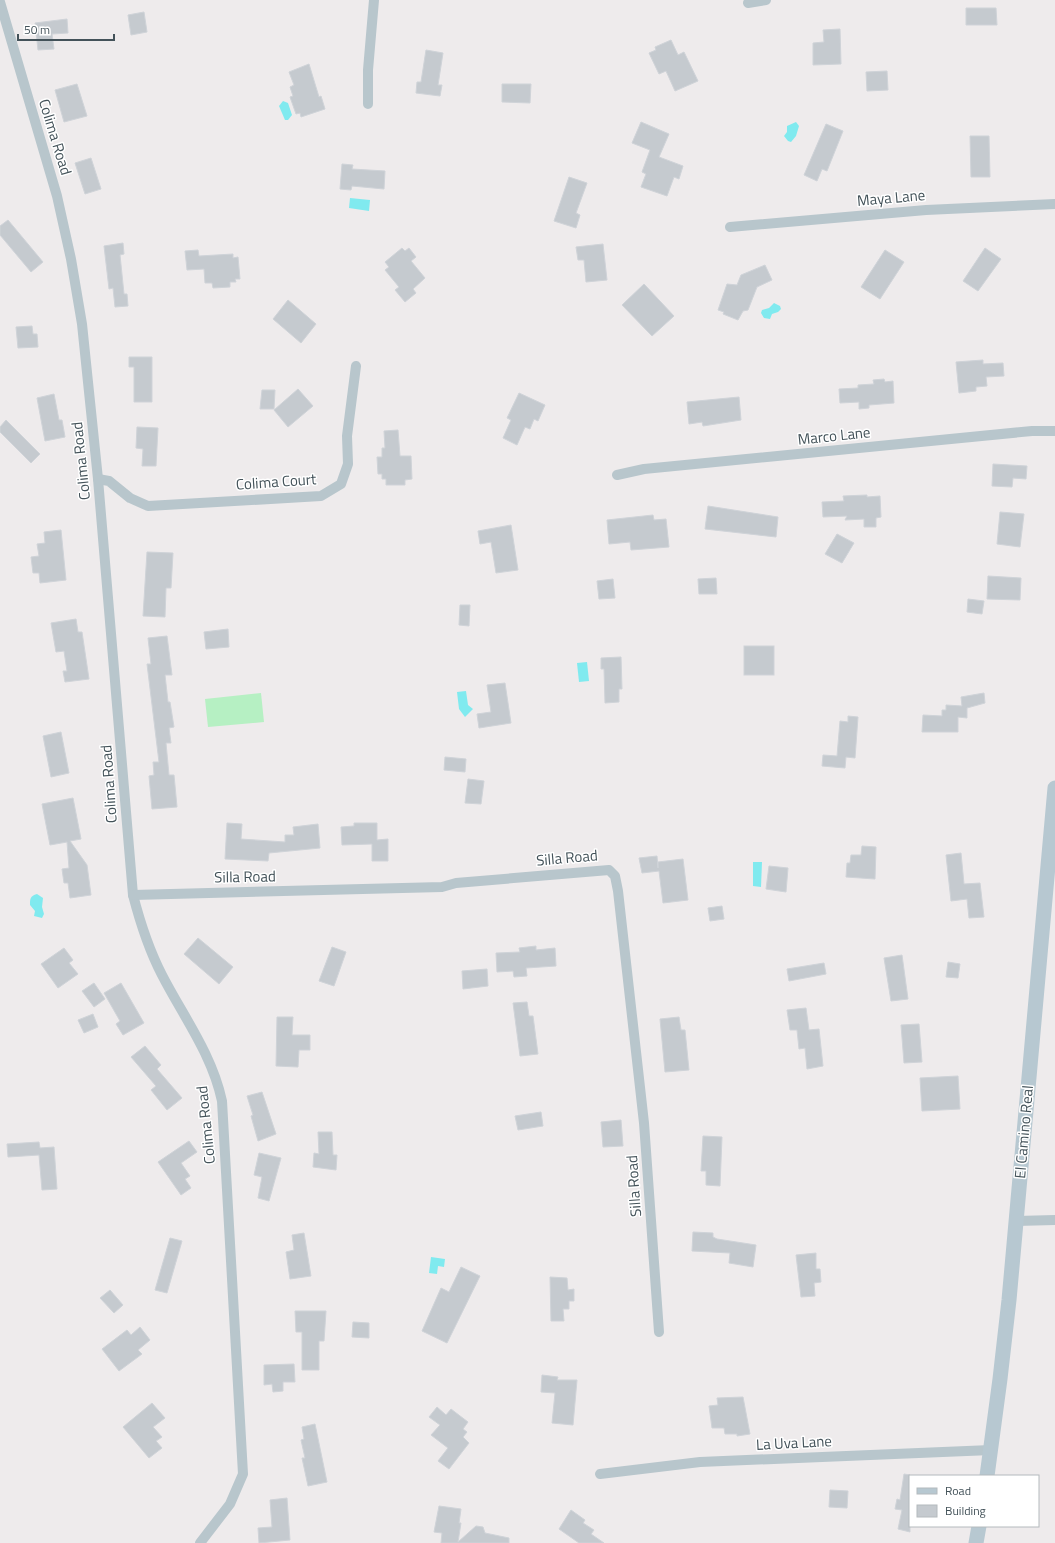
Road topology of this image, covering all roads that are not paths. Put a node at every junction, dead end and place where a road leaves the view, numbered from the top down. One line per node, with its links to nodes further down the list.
1 (374, 0): 5 (street)
2 (766, 0): 4 (street)
3 (0, 2): 11 (street, Colima Road)
4 (748, 2)
5 (368, 104)
6 (1055, 204): 7 (street, Maya Lane)
7 (730, 227)
8 (356, 366): 11 (street, Colima Court)
9 (1055, 431): 10 (street, Marco Lane)
10 (617, 475)
11 (98, 479): 13 (street, Colima Road)
12 (1055, 788): 15 (main road, El Camino Real)
13 (133, 894): 16 (street, Silla Road); 21 (street, Colima Road)
14 (1055, 1220): 15 (street)
15 (1016, 1221): 17 (main road, El Camino Real)
16 (659, 1332)
17 (991, 1450): 18 (street, La Uva Lane); 19 (main road, El Camino Real)
18 (600, 1474)
19 (987, 1475)
20 (978, 1527): 22 (main road)
21 (200, 1543)
22 (976, 1543)

